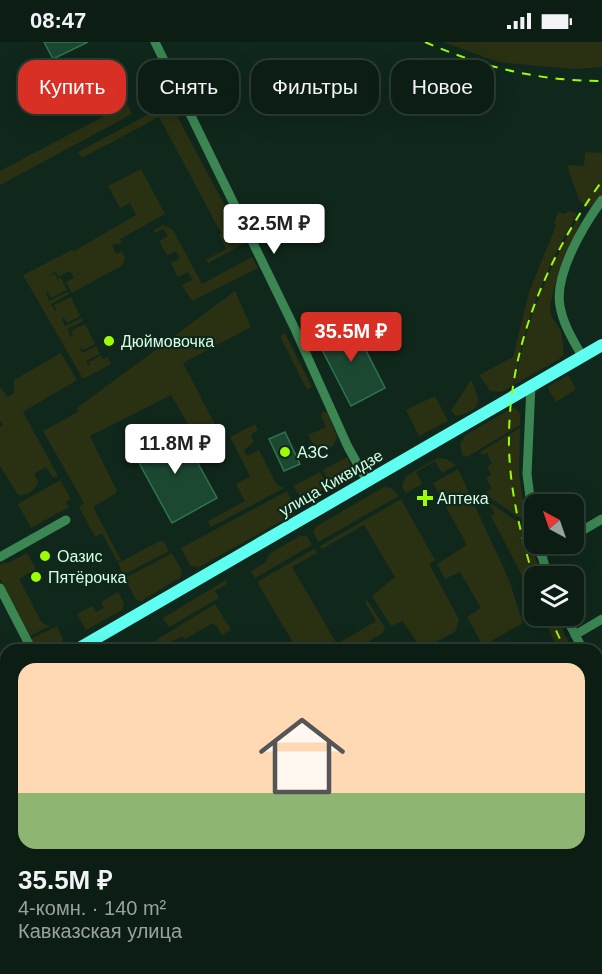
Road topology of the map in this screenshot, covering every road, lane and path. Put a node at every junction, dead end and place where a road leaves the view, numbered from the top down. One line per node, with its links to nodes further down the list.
1 (155, 42): 6 (street)
2 (602, 200): 4 (street)
3 (602, 345): 4 (main road, улица Киквидзе)
4 (582, 356): 5 (main road, улица Киквидзе)
5 (531, 386): 6 (main road, улица Киквидзе); 7 (street)
6 (367, 481): 19 (main road, улица Киквидзе)
7 (529, 494)
8 (602, 519): 10 (street)
9 (66, 520): 12 (street)
10 (584, 530)
11 (541, 555): 13 (street)
12 (0, 557)
13 (545, 566)
14 (0, 588): 18 (street)
15 (602, 619): 17 (street)
16 (570, 626): 17 (street)
17 (575, 635): 20 (street)
18 (30, 644)
19 (86, 644)
20 (580, 644)

